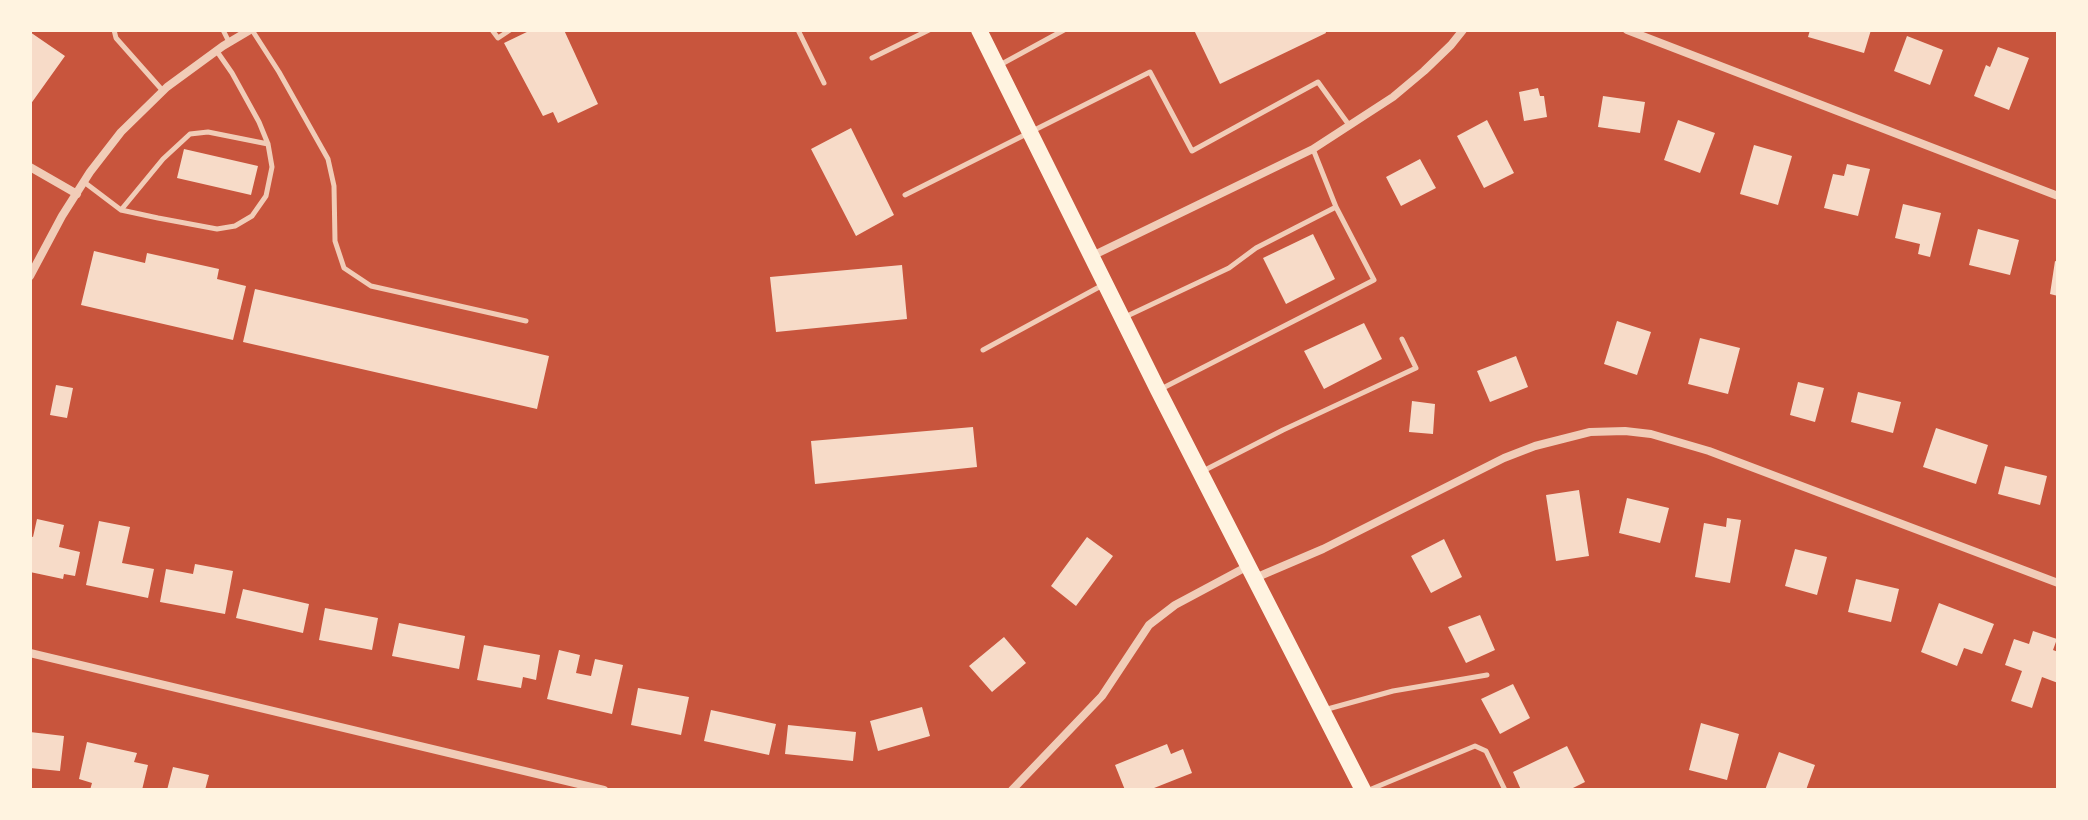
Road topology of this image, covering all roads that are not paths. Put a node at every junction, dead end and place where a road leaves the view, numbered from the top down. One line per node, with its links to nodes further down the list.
1 (114, 30): 17 (lane)
2 (223, 30): 12 (lane)
3 (251, 30): 12 (street); 33 (lane)
4 (492, 30): 5 (lane)
5 (510, 30)
6 (798, 30): 16 (lane)
7 (929, 30): 14 (lane)
8 (979, 30): 15 (main road)
9 (1064, 30): 15 (lane)
10 (1463, 30): 18 (street)
11 (1627, 30): 26 (street)
12 (229, 42): 13 (street)
13 (216, 50): 17 (street); 20 (lane)
14 (872, 58)
15 (997, 66): 19 (main road)
16 (824, 83)
17 (163, 91): 23 (street)
18 (1349, 125): 19 (lane); 21 (street)
19 (1031, 133): 25 (lane); 29 (main road)
20 (268, 144): 28 (lane); 28 (lane)
21 (1313, 149): 27 (lane); 29 (street)
22 (30, 167): 24 (street)
23 (84, 182): 24 (street); 28 (lane)
24 (77, 194): 30 (street)
25 (905, 195)
26 (2058, 196)
27 (1336, 207): 32 (lane); 36 (lane)
28 (121, 210)
29 (1092, 256): 31 (main road)
30 (30, 276)
31 (1106, 284): 32 (main road); 35 (lane)
32 (1122, 319): 36 (main road)
33 (526, 321)
34 (1402, 339): 37 (lane)
35 (983, 350)
36 (1158, 390): 37 (main road)
37 (1201, 472): 38 (main road)
38 (1252, 572): 39 (street); 42 (main road); 44 (street)
39 (2058, 583)
40 (30, 653): 43 (street)
41 (1487, 675): 42 (lane)
42 (1323, 710): 45 (main road)
43 (604, 790)
44 (1012, 790)
45 (1366, 790): 46 (lane)
46 (1505, 790)

